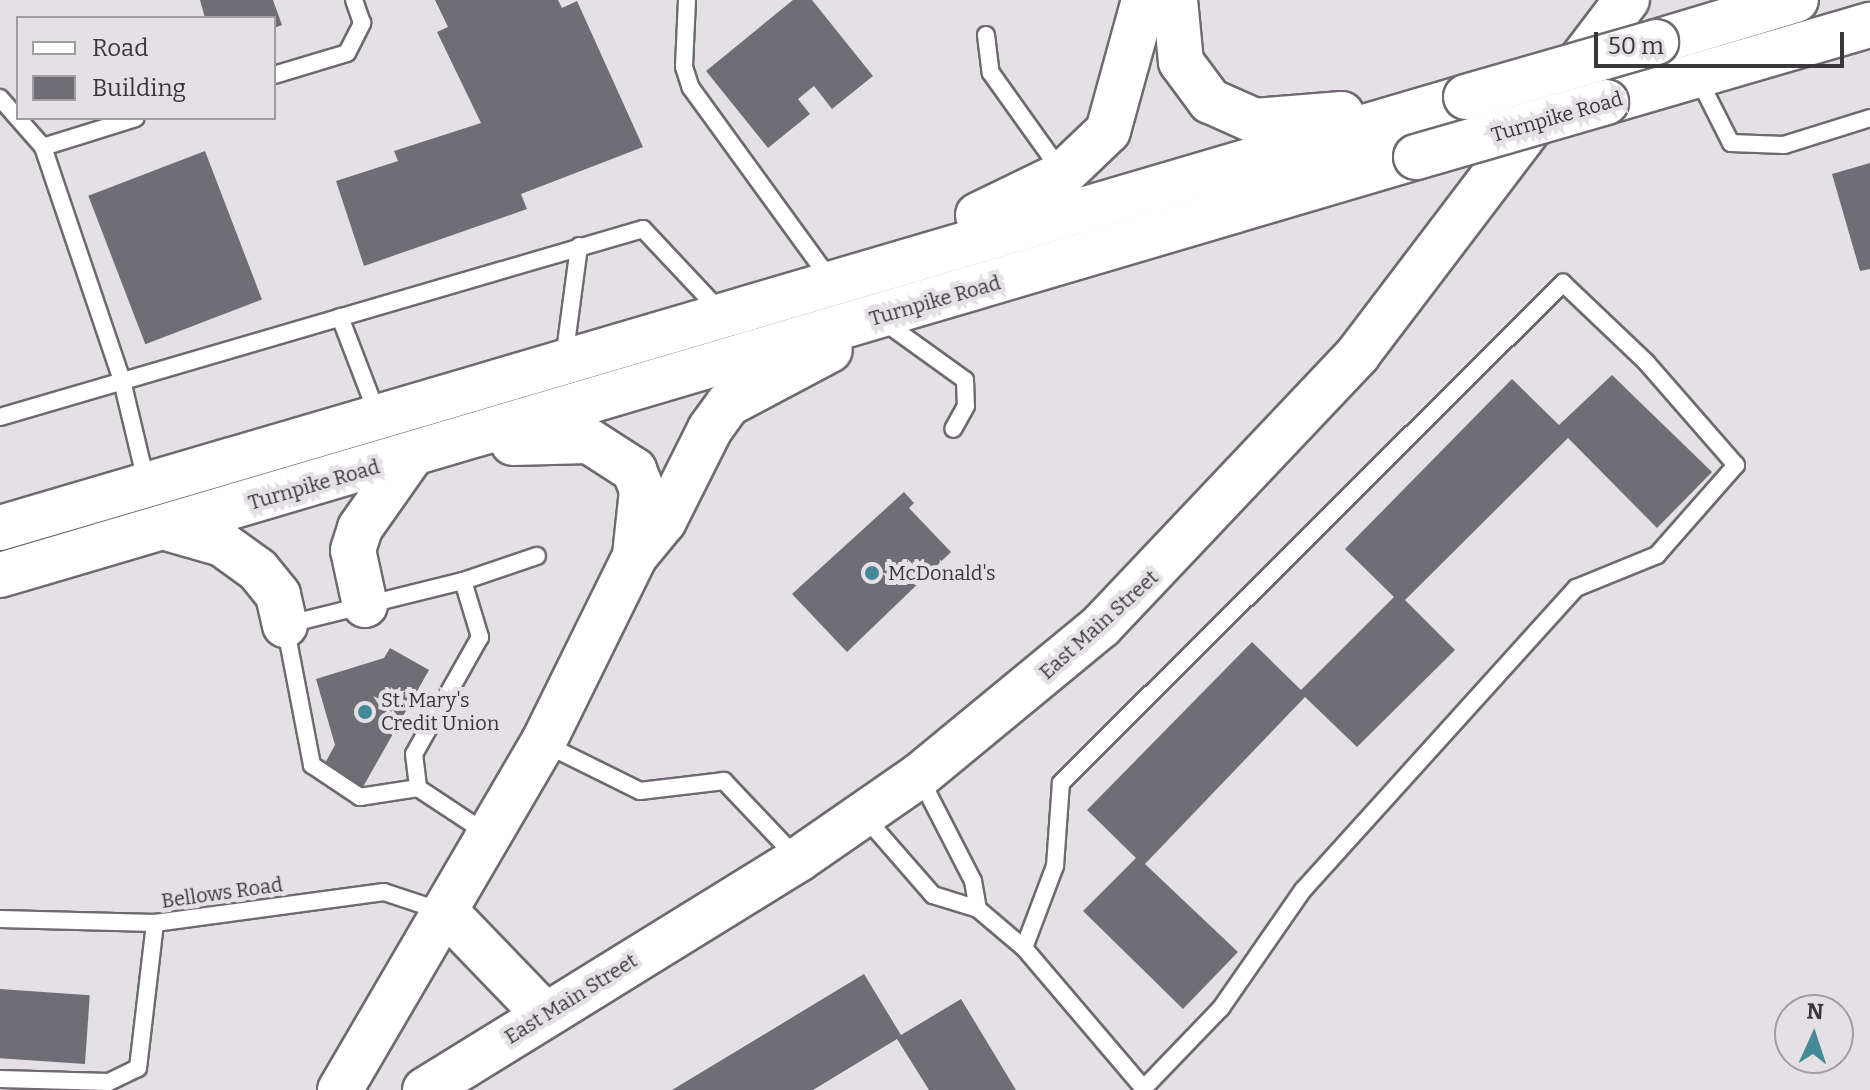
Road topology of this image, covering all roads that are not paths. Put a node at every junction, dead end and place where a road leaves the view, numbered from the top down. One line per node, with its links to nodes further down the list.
1 (354, 0): 9 (lane)
2 (687, 0): 21 (lane)
3 (1144, 0): 18 (main road)
4 (1175, 0): 12 (main road)
5 (1627, 0): 41 (main road, East Main Street)
6 (1796, 0): 12 (main road, bridge)
7 (1870, 25): 10 (main road, Turnpike Road)
8 (986, 35): 18 (lane)
9 (276, 74)
10 (1697, 77): 14 (lane); 24 (main road, Turnpike Road, bridge)
11 (0, 98): 13 (lane)
12 (1424, 107): 20 (main road)
13 (16, 116)
14 (1870, 118)
15 (19, 120): 17 (lane)
16 (130, 120): 17 (lane)
17 (43, 147): 26 (lane)
18 (1063, 174): 20 (main road)
19 (579, 246): 22 (lane); 23 (lane); 25 (lane)
20 (897, 258): 21 (main road)
21 (831, 280): 22 (main road)
22 (722, 313): 25 (main road)
23 (340, 317): 26 (lane); 27 (lane)
24 (868, 321): 29 (lane); 30 (main road, Turnpike Road); 35 (main road)
25 (564, 360): 27 (main road)
26 (122, 381): 28 (lane); 31 (lane)
27 (379, 416): 31 (main road)
28 (0, 417)
29 (953, 429)
30 (427, 452): 32 (main road, Turnpike Road); 35 (main road); 38 (main road)
31 (147, 483): 33 (main road)
32 (163, 527): 36 (main road, Turnpike Road); 39 (main road)
33 (0, 528)
34 (537, 556): 37 (lane)
35 (635, 556): 40 (main road)
36 (0, 575)
37 (463, 581): 38 (lane); 42 (lane)
38 (365, 605): 39 (lane)
39 (285, 625): 42 (lane)
40 (543, 743): 44 (main road); 45 (lane)
41 (919, 776): 43 (main road, East Main Street); 46 (lane)
42 (418, 788): 44 (lane)
43 (863, 815): 45 (main road, East Main Street); 46 (lane)
44 (490, 836): 47 (main road)
45 (799, 859): 51 (main road, East Main Street)
46 (978, 909): 50 (lane)
47 (446, 912): 49 (lane, Bellows Road); 51 (main road); 54 (main road)
48 (0, 919): 49 (lane, Bellows Road)
49 (155, 923): 52 (lane)
50 (1024, 948): 53 (lane); 53 (lane)
51 (545, 1015): 55 (main road, East Main Street)
52 (0, 1079)
53 (1145, 1088)
54 (340, 1090)
55 (425, 1090)

